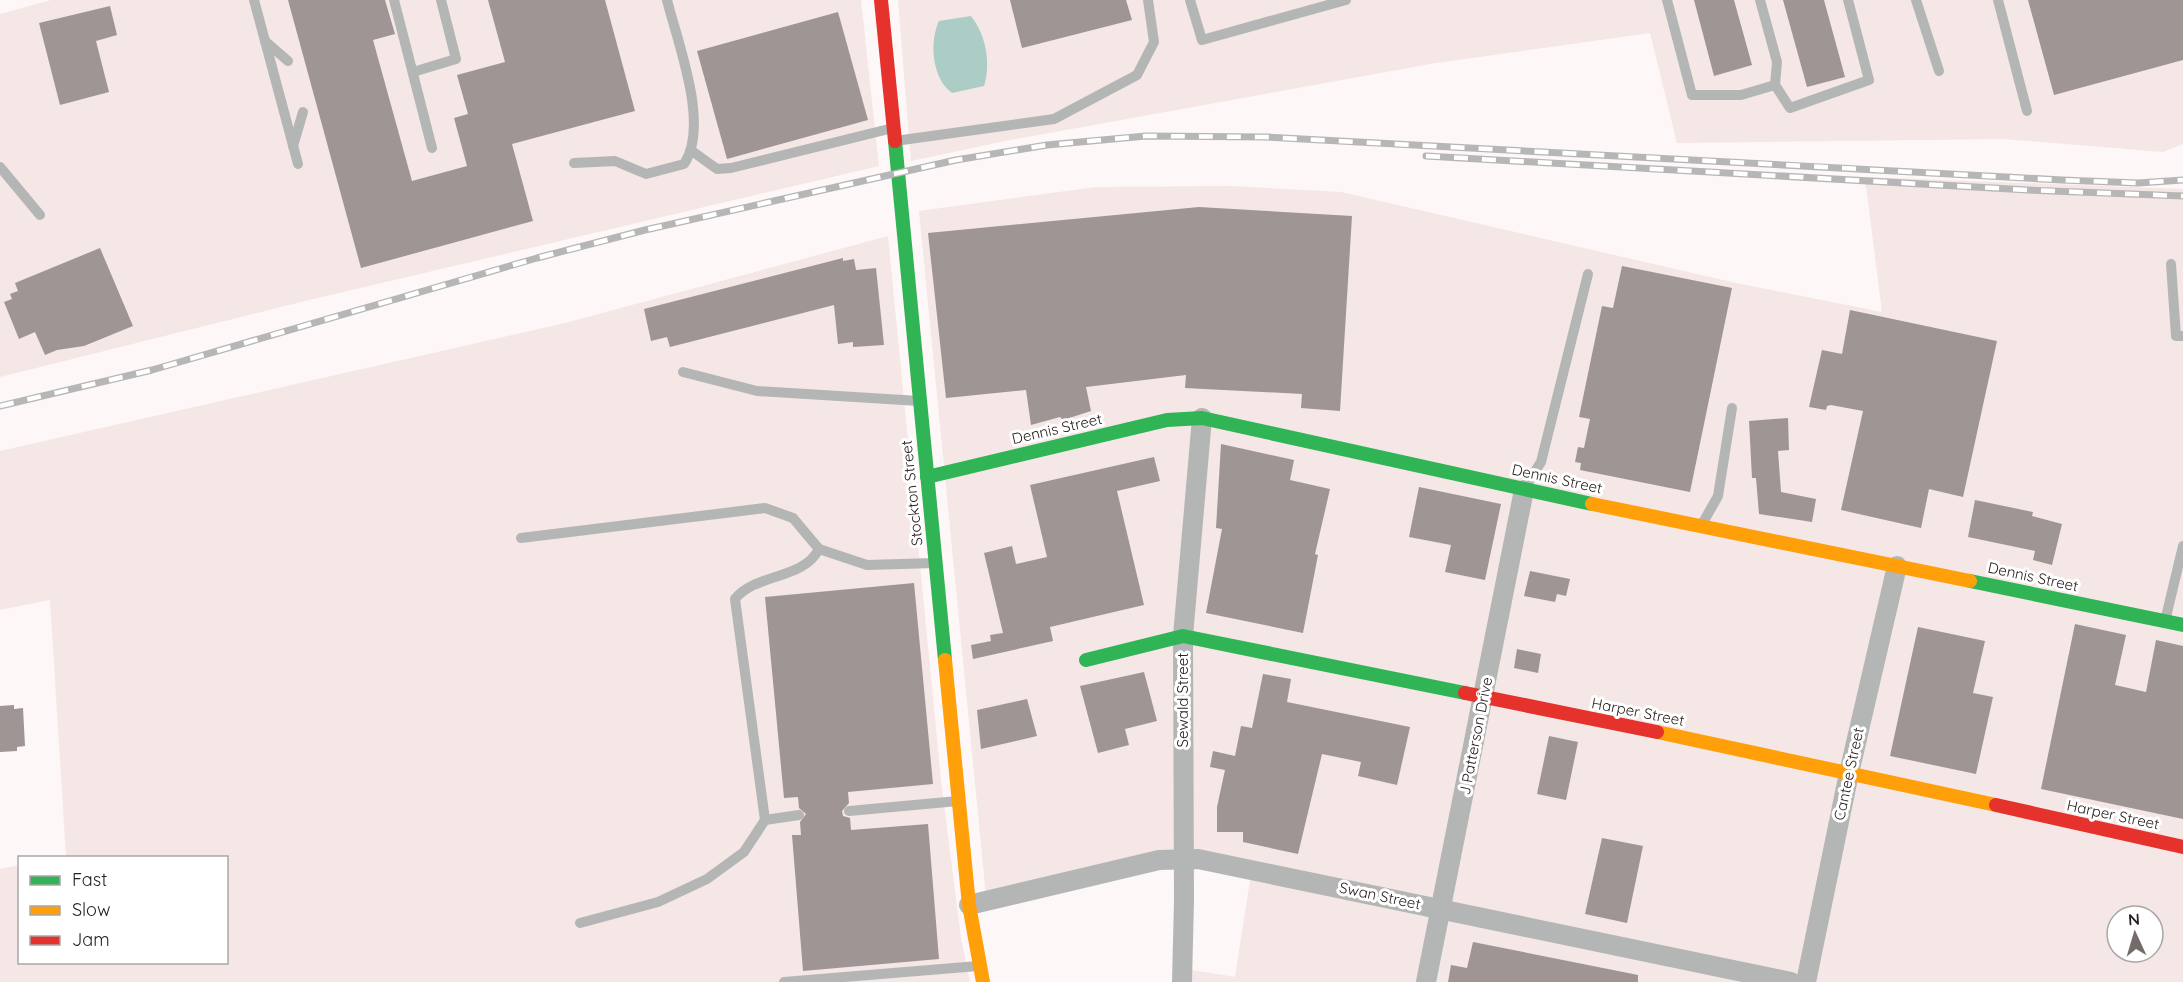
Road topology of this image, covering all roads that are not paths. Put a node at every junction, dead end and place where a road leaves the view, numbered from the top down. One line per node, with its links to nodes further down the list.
1 (254, 0): 14 (lane)
2 (394, 0): 17 (lane)
3 (441, 0): 17 (lane)
4 (667, 0): 24 (lane)
5 (881, 0): 21 (street, Stockton Street)
6 (1148, 0): 21 (lane)
7 (1190, 0): 8 (lane)
8 (1346, 0)
9 (1667, 0): 18 (lane)
10 (1760, 0): 18 (lane)
11 (1848, 0): 18 (lane)
12 (1916, 0): 16 (lane)
13 (1998, 0): 19 (lane)
14 (265, 41): 15 (lane); 22 (lane)
15 (288, 61)
16 (1939, 71)
17 (412, 72): 23 (lane)
18 (1775, 85)
19 (2027, 111)
20 (303, 112): 22 (lane)
21 (894, 134): 24 (lane); 33 (street, Stockton Street)
22 (293, 146): 26 (lane)
23 (432, 148)
24 (692, 151): 25 (lane)
25 (574, 163)
26 (298, 164)
27 (0, 167): 28 (lane)
28 (40, 215)
29 (2171, 264): 31 (lane)
30 (1588, 274): 37 (lane)
31 (2183, 336)
32 (683, 372): 33 (lane)
33 (920, 400): 36 (street, Stockton Street)
34 (1732, 408): 38 (lane)
35 (1202, 418): 36 (street, Dennis Street); 37 (street, Dennis Street); 46 (street, Sewald Street)
36 (927, 477): 42 (street, Stockton Street)
37 (1524, 490): 38 (street, Dennis Street); 48 (street, J Patterson Drive)
38 (1701, 526): 43 (street, Dennis Street)
39 (521, 538): 41 (lane)
40 (2183, 546): 44 (lane)
41 (819, 549): 42 (lane); 53 (lane)
42 (935, 563): 50 (street, Stockton Street)
43 (1897, 566): 44 (street, Dennis Street); 49 (street, Cantee Street)
44 (2165, 621): 45 (street, Dennis Street)
45 (2183, 625)
46 (1183, 636): 47 (street, Harper Street); 48 (street, Harper Street); 55 (street, Sewald Street)
47 (1086, 660)
48 (1483, 698): 49 (street, Harper Street); 57 (street, J Patterson Drive)
49 (1849, 773): 54 (street, Harper Street); 65 (street, Cantee Street)
50 (958, 801): 51 (lane); 56 (street, Stockton Street)
51 (849, 811)
52 (800, 815): 53 (lane)
53 (765, 820): 58 (lane)
54 (2183, 847)
55 (1184, 858): 56 (street, Swan Street); 57 (street, Swan Street); 62 (street, Sewald Street)
56 (969, 905): 59 (street, Stockton Street)
57 (1441, 910): 63 (street, J Patterson Drive); 64 (street, Swan Street)
58 (580, 923)
59 (979, 966): 60 (lane); 61 (street, Stockton Street)
60 (784, 982)
61 (983, 982)
62 (1182, 982)
63 (1426, 982)
64 (1791, 982)
65 (1806, 982)

